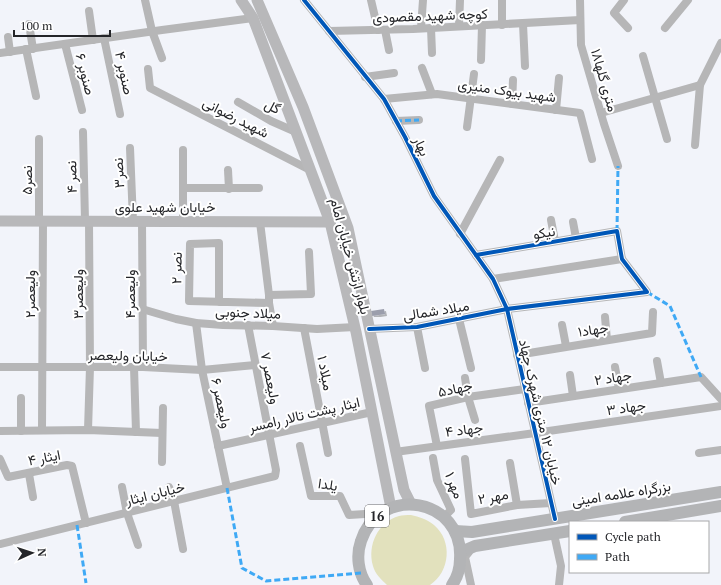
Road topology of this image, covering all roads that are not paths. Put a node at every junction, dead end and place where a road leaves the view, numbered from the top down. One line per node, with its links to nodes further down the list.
1 (145, 0): 25 (street)
2 (241, 0): 13 (main road, بلوار ارتش خیابان امام)
3 (257, 0): 108 (main road, بلوار ارتش خیابان امام)
4 (371, 0): 24 (street)
5 (423, 0): 20 (street)
6 (460, 0): 18 (street)
7 (502, 0): 17 (street)
8 (580, 0): 14 (street, ۱۸متری گلها)
9 (624, 0): 22 (street)
10 (688, 0): 23 (street)
11 (308, 1): 26 (street, بهار)
12 (89, 11): 29 (street)
13 (253, 18): 25 (street); 64 (main road, بلوار ارتش خیابان امام)
14 (580, 20): 16 (street, کوچه شهید مقصودی); 58 (street, ۱۸متری گلها)
15 (29, 24): 32 (street)
16 (523, 24): 17 (street, کوچه شهید مقصودی); 40 (street)
17 (502, 25): 19 (street, کوچه شهید مقصودی)
18 (459, 26): 19 (street, کوچه شهید مقصودی); 21 (street, کوچه شهید مقصودی)
19 (482, 26): 39 (street)
20 (421, 28): 21 (street, کوچه شهید مقصودی); 24 (street, کوچه شهید مقصودی)
21 (431, 28): 36 (street)
22 (628, 28)
23 (666, 28)
24 (381, 30): 26 (street, کوچه شهید مقصودی); 33 (street)
25 (152, 31): 28 (street); 38 (street)
26 (329, 31): 45 (street, بهار)
27 (8, 37): 34 (street)
28 (104, 38): 29 (street); 59 (street, صنوبر ۴)
29 (93, 40): 31 (street)
30 (721, 43): 48 (street)
31 (65, 44): 32 (street); 56 (street, صنوبر ۶)
32 (30, 49): 34 (street); 50 (street)
33 (389, 50)
34 (10, 52): 35 (street)
35 (0, 53)
36 (432, 53)
37 (643, 56): 52 (street)
38 (162, 58)
39 (482, 60)
40 (525, 66)
41 (148, 68): 74 (street, شهید رضوانی)
42 (422, 68): 49 (street)
43 (394, 73): 45 (street)
44 (474, 74): 51 (street)
45 (366, 77): 53 (street, بهار)
46 (559, 78): 57 (street)
47 (513, 80): 55 (street)
48 (700, 85): 52 (street); 67 (street)
49 (432, 94): 51 (street, شهید بیوک منیری); 53 (street, شهید بیوک منیری)
50 (36, 96)
51 (471, 98): 55 (street, شهید بیوک منیری); 62 (street)
52 (656, 98): 58 (street); 66 (street)
53 (384, 100): 61 (street, بهار)
54 (238, 102): 64 (street, گل)
55 (512, 104): 57 (street, شهید بیوک منیری)
56 (82, 110)
57 (556, 110): 70 (street, شهید بیوک منیری)
58 (601, 113): 72 (street, ۱۸متری گلها)
59 (120, 114)
60 (419, 120): 61 (street)
61 (396, 121): 87 (street, بهار)
62 (467, 127)
63 (83, 132): 81 (street, نصر ۴)
64 (296, 132): 74 (main road, بلوار ارتش خیابان امام)
65 (39, 139): 80 (street, نصر۵)
66 (667, 139)
67 (695, 145)
68 (130, 148): 82 (street, نصر۳)
69 (183, 150): 75 (street)
70 (592, 159)
71 (500, 160): 87 (street)
72 (618, 166)
73 (228, 170): 77 (street)
74 (310, 170): 85 (main road, بلوار ارتش خیابان امام)
75 (183, 188): 77 (street); 83 (street)
76 (259, 188): 77 (street)
77 (229, 189)
78 (552, 220): 89 (street)
79 (0, 221): 80 (main road, خیابان شهید علوی)
80 (41, 221): 81 (main road, خیابان شهید علوی); 115 (street, ولیعصر۲)
81 (87, 221): 82 (main road, خیابان شهید علوی); 116 (street, ولیعصر۳)
82 (137, 221): 83 (main road, خیابان شهید علوی); 96 (street, ولیعصر۴)
83 (183, 221): 84 (main road, خیابان شهید علوی)
84 (260, 222): 85 (main road, خیابان شهید علوی); 94 (street)
85 (330, 222): 105 (main road, بلوار ارتش خیابان امام)
86 (573, 222): 88 (street)
87 (460, 234): 91 (street, بهار)
88 (576, 238): 89 (street, نیکو); 92 (street, نیکو)
89 (554, 241): 91 (street, نیکو)
90 (309, 252): 94 (street, نصر ۲)
91 (476, 255): 93 (street, بهار)
92 (622, 260): 93 (street); 97 (street, میلاد شمالی)
93 (493, 279): 97 (street, بهار)
94 (269, 299): 95 (street, نصر ۲); 104 (street)
95 (219, 302): 95 (street, نصر ۲)
96 (142, 309): 101 (street, میلاد جنوبی); 118 (street, ولیعصر۴)
97 (507, 309): 100 (street, میلاد شمالی); 111 (street, خیابان ۱۲ متری شهرک جهاد)
98 (653, 312): 109 (street, جهاد۱)
99 (605, 317): 109 (street)
100 (459, 319): 106 (street, میلاد شمالی); 121 (street)
101 (196, 323): 103 (street, میلاد جنوبی); 122 (street, ولیعصر ۶)
102 (562, 324): 110 (street)
103 (248, 325): 104 (street, میلاد جنوبی); 113 (street, ولیعصر ۷)
104 (273, 326): 107 (street, میلاد جنوبی)
105 (355, 326): 107 (street, میلاد جنوبی); 135 (main road, بلوار ارتش خیابان امام)
106 (417, 327): 108 (street, میلاد شمالی); 120 (street)
107 (304, 328): 137 (street, میلاد ۱)
108 (369, 329): 150 (main road, بلوار ارتش خیابان امام)
109 (607, 340): 110 (street, جهاد۱)
110 (566, 346): 111 (street, جهاد۱)
111 (517, 355): 126 (street, خیابان ۱۲ متری شهرک جهاد)
112 (658, 361): 125 (street)
113 (255, 365): 122 (street, خیابان ولیعصر); 145 (street, ولیعصر ۷)
114 (0, 367): 115 (street, خیابان ولیعصر)
115 (42, 367): 116 (street, خیابان ولیعصر); 139 (street, ولیعصر۲)
116 (90, 367): 117 (street, خیابان ولیعصر); 140 (street, ولیعصر۳)
117 (134, 367): 118 (street, خیابان ولیعصر); 142 (street)
118 (143, 367): 122 (street, خیابان ولیعصر)
119 (614, 367): 127 (street)
120 (426, 368)
121 (471, 368)
122 (202, 370): 146 (street, ولیعصر ۶)
123 (570, 375): 128 (street)
124 (465, 378): 130 (street)
125 (661, 383): 127 (street, جهاد ۲); 131 (street, جهاد ۲)
126 (525, 389): 130 (street, جهاد۵); 132 (street, خیابان ۱۲ متری شهرک جهاد)
127 (619, 390): 128 (street, جهاد ۲)
128 (573, 396): 132 (street, جهاد ۲)
129 (21, 398): 138 (street)
130 (468, 398): 136 (street); 148 (street, جهاد۵)
131 (721, 398)
132 (528, 403): 144 (street, خیابان ۱۲ متری شهرک جهاد)
133 (721, 406): 144 (street, جهاد ۳)
134 (163, 408): 143 (street)
135 (372, 412): 137 (street, ایثار پشت تالار رامسر); 162 (main road, بلوار ارتش خیابان امام)
136 (475, 420)
137 (323, 423): 145 (street, ایثار پشت تالار رامسر); 151 (street, میلاد ۱)
138 (21, 430): 139 (street); 141 (street)
139 (42, 430): 140 (street)
140 (88, 430): 142 (street)
141 (0, 431)
142 (136, 432): 143 (street)
143 (162, 433): 156 (street)
144 (535, 433): 148 (street, جهاد ۴); 167 (street, خیابان ۱۲ متری شهرک جهاد)
145 (269, 435): 146 (street, ایثار پشت تالار رامسر); 163 (street, خیابان ایثار)
146 (218, 446): 163 (street, ولیعصر ۶)
147 (300, 446): 171 (street, یلدا)
148 (437, 446): 150 (street, جهاد ۴)
149 (721, 450): 152 (street)
150 (396, 452): 159 (main road, بلوار ارتش خیابان امام)
151 (328, 453)
152 (699, 453)
153 (0, 458): 158 (street, ایثار ۴)
154 (433, 458): 173 (street, مهر ۱)
155 (465, 459): 169 (street, مهر ۲)
156 (162, 462)
157 (510, 463): 169 (street)
158 (28, 474): 165 (street); 176 (street, ایثار ۴)
159 (403, 486): 162 (main road); 168 (main road, بلوار ارتش خیابان امام)
160 (122, 487): 172 (street)
161 (169, 487): 166 (street)
162 (386, 487): 171 (main road, بلوار ارتش خیابان امام)
163 (227, 488): 166 (street, خیابان ایثار)
164 (721, 492): 174 (highway, بزرگراه علامه امینی)
165 (33, 497)
166 (174, 501): 172 (street, خیابان ایثار); 184 (street)
167 (551, 503): 169 (street, مهر ۲); 174 (street, خیابان ۱۲ متری شهرک جهاد)
168 (411, 504): 171 (highway, 16); 173 (highway, 16)
169 (517, 505)
170 (721, 506): 175 (highway, بزرگراه علامه امینی)
171 (386, 511): 186 (highway, 16)
172 (127, 513): 176 (street, خیابان ایثار); 182 (street)
173 (444, 518): 177 (highway, 16)
174 (555, 519): 179 (highway, بزرگراه علامه امینی)
175 (631, 521)
176 (86, 523): 181 (street, خیابان ایثار)
177 (455, 531): 179 (highway, بزرگراه علامه امینی); 185 (highway, 16)
178 (569, 531): 180 (highway)
179 (472, 532): 183 (highway)
180 (554, 534): 183 (highway); 189 (street)
181 (0, 544)
182 (138, 544)
183 (474, 547): 185 (highway); 188 (street)
184 (183, 549)
185 (461, 552): 187 (highway, 16)
186 (367, 585)
187 (452, 585)
188 (471, 585)
189 (559, 585)

